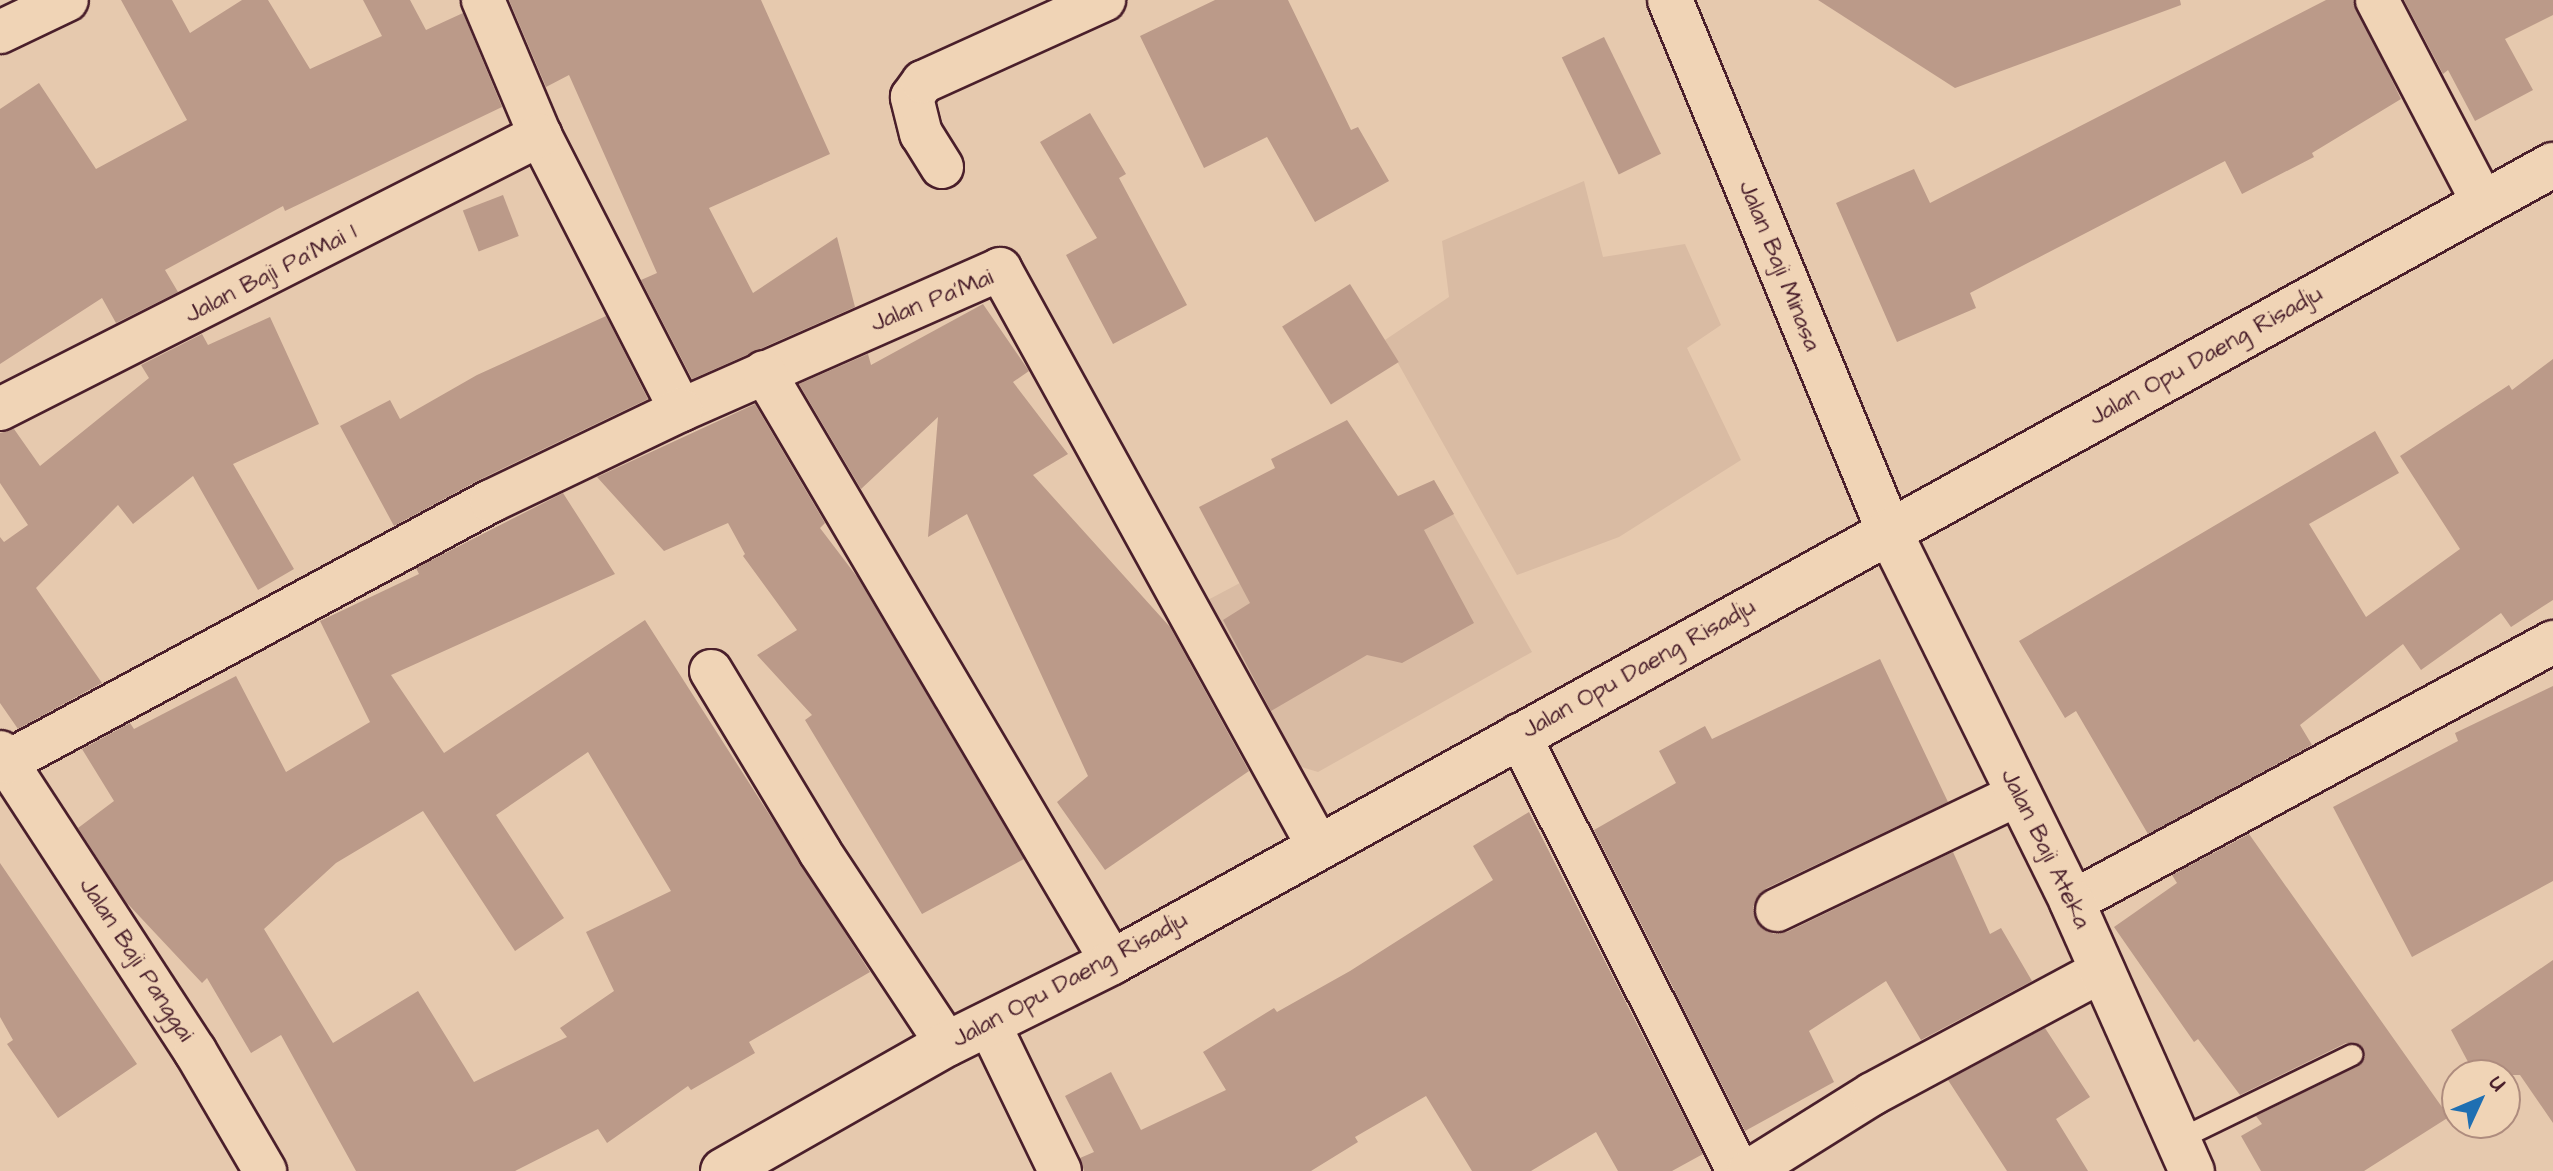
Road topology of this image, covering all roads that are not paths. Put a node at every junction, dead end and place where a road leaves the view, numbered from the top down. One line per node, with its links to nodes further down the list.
1 (67, 0): 6 (street)
2 (483, 0): 7 (street)
3 (1104, 0): 9 (street)
4 (1670, 0): 14 (main road, Jalan Baji Minasa)
5 (2377, 0): 10 (street)
6 (0, 32)
7 (540, 135): 12 (street, Jalan Baji Pa'Mai 1); 13 (street)
8 (2553, 165): 10 (main road, Jalan Opu Daeng Risadju)
9 (942, 167)
10 (2483, 203): 14 (main road, Jalan Opu Daeng Risadju)
11 (764, 372): 13 (street, Jalan Pa'Mai); 20 (street, Jalan Pa'Mai); 23 (street)
12 (0, 409)
13 (681, 410): 18 (street, Jalan Pa'Mai)
14 (1889, 531): 17 (main road, Jalan Opu Daeng Risadju); 19 (main road, Jalan Baji Ateka)
15 (2553, 642): 21 (street)
16 (711, 671): 26 (street)
17 (1519, 735): 20 (main road, Jalan Opu Daeng Risadju); 32 (street)
18 (4, 757): 30 (street, Jalan Baji Panggai)
19 (2019, 794): 21 (main road, Jalan Baji Ateka); 22 (street)
20 (1318, 846): 23 (main road, Jalan Opu Daeng Risadju)
21 (2072, 902): 24 (main road, Jalan Baji Ateka)
22 (1777, 910)
23 (1112, 962): 25 (main road, Jalan Opu Daeng Risadju)
24 (2103, 970): 28 (main road, Jalan Baji Ateka); 33 (street)
25 (989, 1024): 26 (main road, Jalan Opu Daeng Risadju); 31 (street)
26 (947, 1044): 29 (main road, Jalan Opu Daeng Risadju)
27 (2352, 1055): 28 (lane)
28 (2185, 1155)
29 (738, 1167)
30 (265, 1171)
31 (1060, 1171)
32 (1738, 1171)
33 (1749, 1171)

